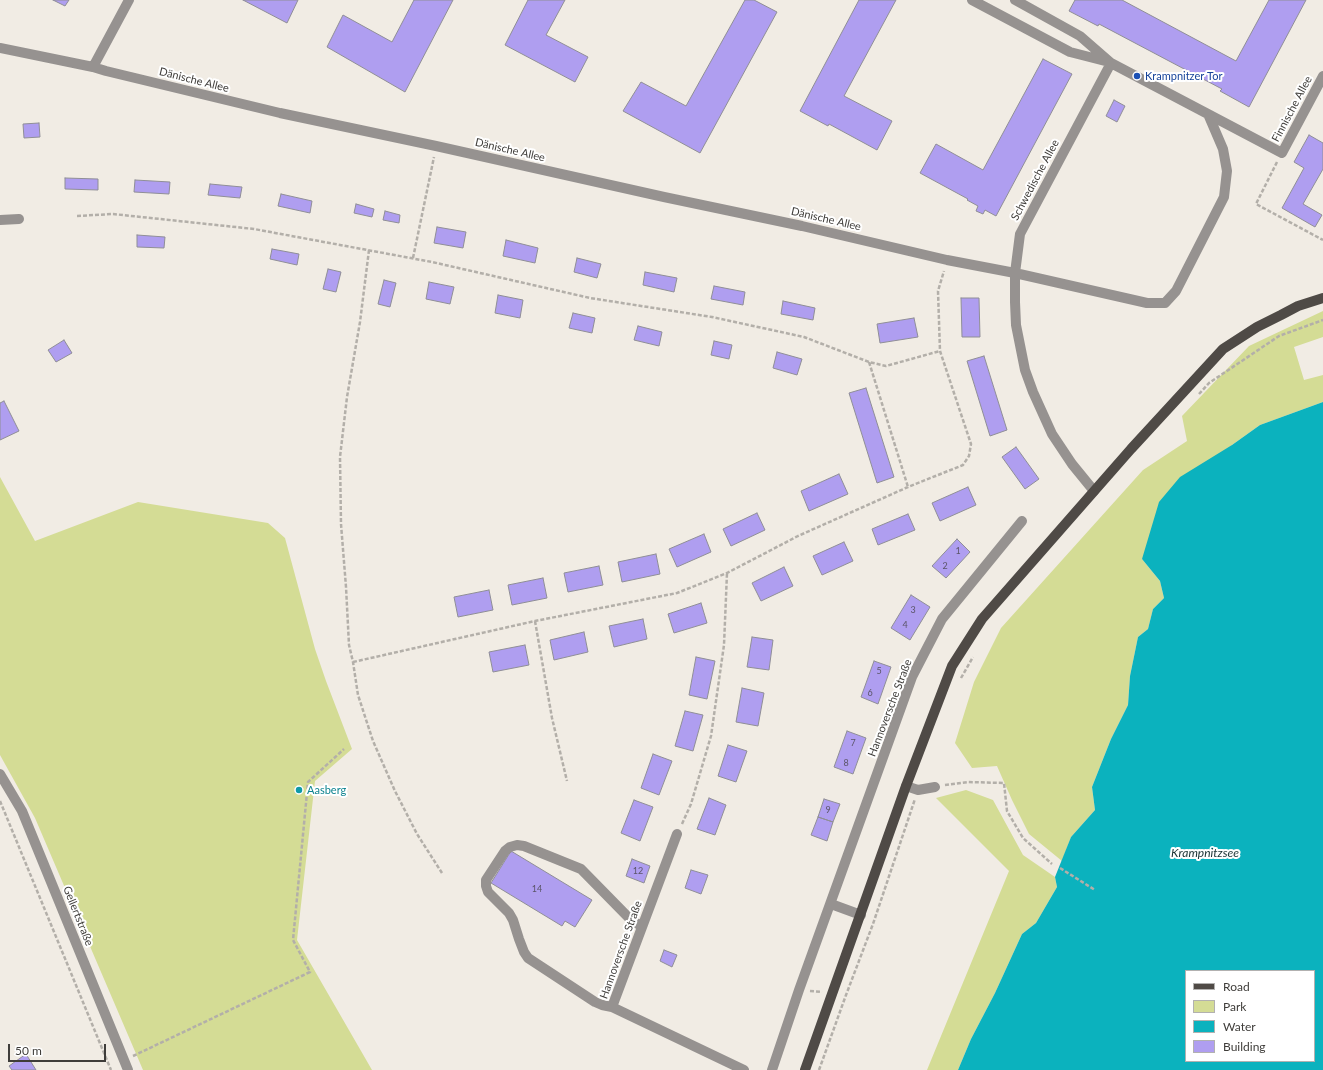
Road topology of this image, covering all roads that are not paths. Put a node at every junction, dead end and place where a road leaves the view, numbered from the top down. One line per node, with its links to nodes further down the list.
1 (129, 0): 6 (street)
2 (972, 0): 5 (street)
3 (1015, 0): 5 (street)
4 (0, 48): 6 (street, Dänische Allee)
5 (1111, 63): 8 (street); 11 (street, Schwedische Allee)
6 (93, 67): 11 (street, Dänische Allee)
7 (1323, 76): 8 (street, Finnische Allee)
8 (1208, 114): 11 (street, Dänische Allee)
9 (19, 219): 10 (street)
10 (0, 220)
11 (1015, 273): 13 (street, Schwedische Allee)
12 (1323, 298): 13 (main road)
13 (1094, 491): 16 (main road)
14 (1022, 521): 19 (street, Hannoversche Straße)
15 (0, 774): 23 (street, Gellertstraße)
16 (906, 786): 17 (street); 20 (main road)
17 (935, 787)
18 (677, 834): 21 (street, Hannoversche Straße)
19 (831, 904): 20 (street); 25 (street, Hannoversche Straße)
20 (861, 915): 26 (main road)
21 (642, 926): 22 (street, Hannoversche Straße); 22 (street)
22 (612, 1007): 24 (street, Hannoversche Straße)
23 (128, 1070)
24 (744, 1070)
25 (772, 1070)
26 (805, 1070)

